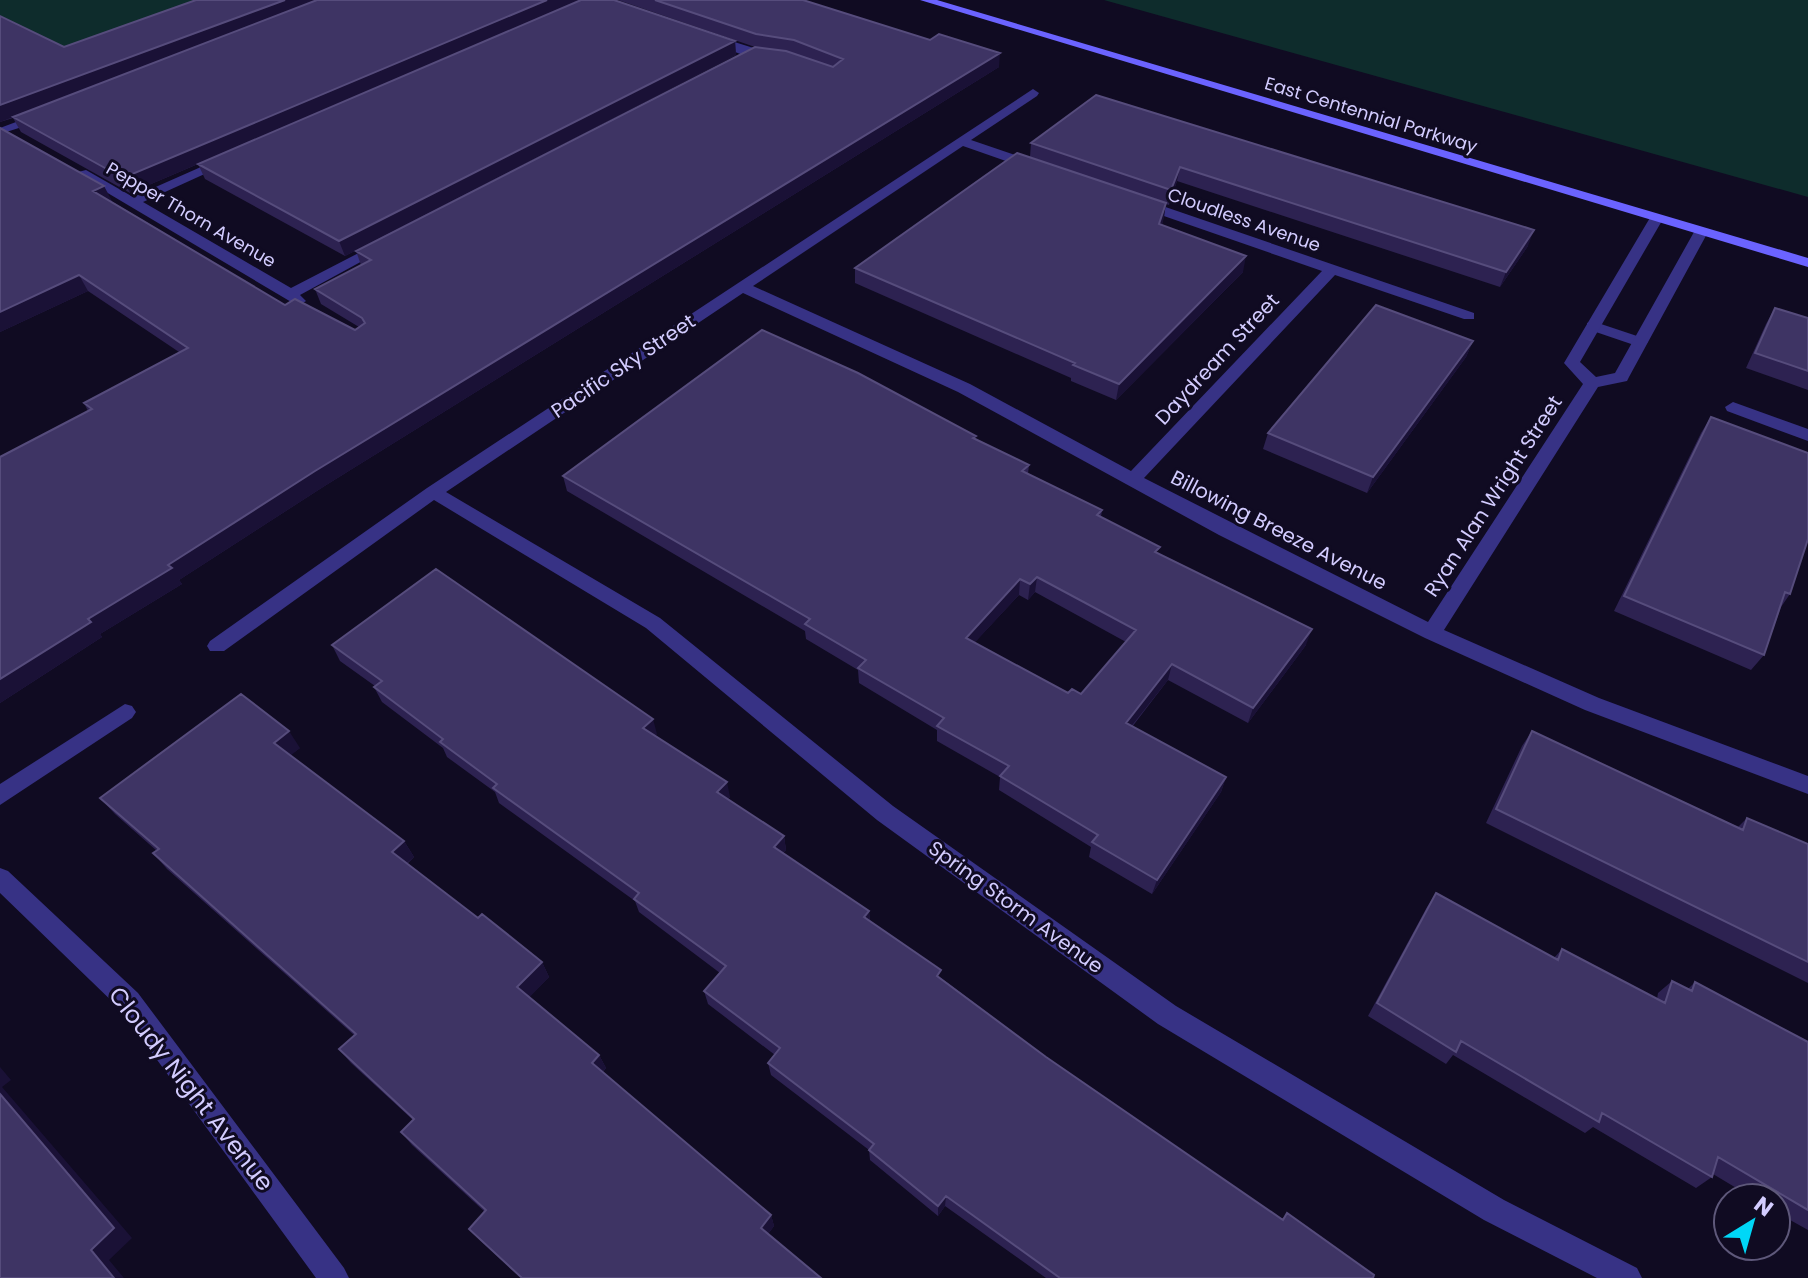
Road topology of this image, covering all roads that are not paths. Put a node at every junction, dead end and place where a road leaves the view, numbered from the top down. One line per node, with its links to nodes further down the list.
1 (925, 0): 15 (main road, East Centennial Parkway)
2 (701, 35): 3 (street)
3 (754, 54): 4 (street); 5 (street)
4 (790, 59)
5 (740, 61)
6 (1033, 93): 9 (street, Pacific Sky Street)
7 (47, 114): 8 (street)
8 (6, 133)
9 (962, 141): 12 (street); 20 (street, Pacific Sky Street)
10 (234, 158): 14 (street)
11 (69, 167): 14 (street, Pepper Thorn Avenue)
12 (1051, 172)
13 (1126, 198): 19 (street, Cloudless Avenue)
14 (132, 202): 21 (street, Pepper Thorn Avenue)
15 (1656, 219): 16 (main road, East Centennial Parkway); 24 (street)
16 (1701, 232): 18 (main road, East Centennial Parkway); 25 (street)
17 (388, 244): 21 (street)
18 (1808, 263)
19 (1332, 269): 23 (street, Cloudless Avenue); 29 (street, Daydream Street)
20 (742, 287): 29 (street, Billowing Breeze Avenue); 30 (street, Pacific Sky Street)
21 (289, 295): 22 (street, Pepper Thorn Avenue)
22 (308, 309)
23 (1469, 316)
24 (1592, 326): 25 (street); 26 (street)
25 (1640, 342): 26 (street)
26 (1592, 383): 31 (street, Ryan Alan Wright Street)
27 (1733, 407): 28 (street)
28 (1808, 435)
29 (1134, 478): 31 (street, Billowing Breeze Avenue)
30 (433, 492): 32 (street, Pacific Sky Street); 38 (street, Spring Storm Avenue)
31 (1432, 633): 34 (street, Billowing Breeze Avenue)
32 (217, 646)
33 (125, 712): 35 (street)
34 (1808, 785)
35 (0, 796)
36 (0, 878): 37 (street, Cloudy Night Avenue)
37 (334, 1278)
38 (1627, 1278)

